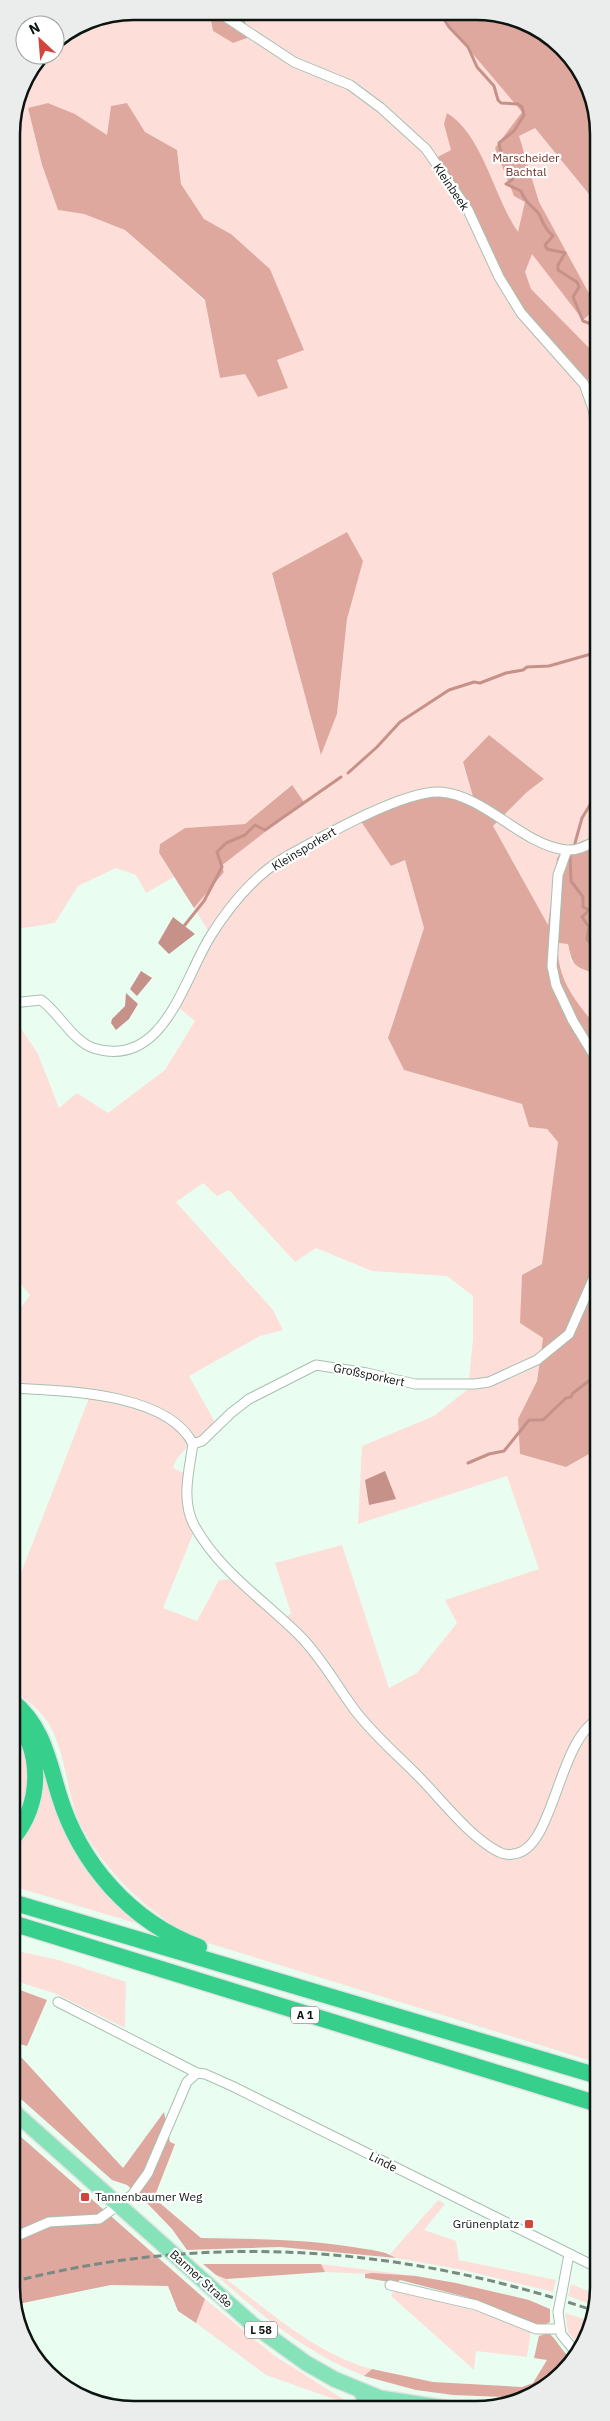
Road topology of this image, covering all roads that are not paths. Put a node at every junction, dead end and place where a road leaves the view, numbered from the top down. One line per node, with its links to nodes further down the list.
1 (230, 20): 2 (street, Kleinbeek)
2 (590, 400)
3 (590, 844): 4 (street)
4 (567, 850): 5 (street, Kleinsporkert); 6 (street)
5 (20, 1002)
6 (590, 1049)
7 (590, 1286): 9 (street, Großsporkert)
8 (20, 1389): 9 (street)
9 (193, 1444): 11 (street)
10 (20, 1710): 16 (highway)
11 (590, 1724)
12 (20, 1727): 13 (highway)
13 (20, 1825)
14 (20, 1904): 16 (highway, A 1)
15 (20, 1925): 20 (highway, A 1)
16 (251, 1972): 19 (highway, A 1)
17 (58, 2002): 18 (street, Linde)
18 (197, 2073): 22 (street); 24 (street, Linde)
19 (590, 2074)
20 (590, 2102)
21 (20, 2117): 22 (main road, Barmer Straße / L 58)
22 (118, 2206): 23 (street); 29 (main road, Barmer Straße / L 58)
23 (20, 2235)
24 (570, 2254): 25 (street, Linde); 27 (street, bridge)
25 (590, 2264)
26 (390, 2285): 27 (street)
27 (559, 2329): 28 (street)
28 (572, 2349)
29 (360, 2390): 30 (main road); 31 (main road, Barmer Straße / L 58)
30 (367, 2401)
31 (391, 2401)

